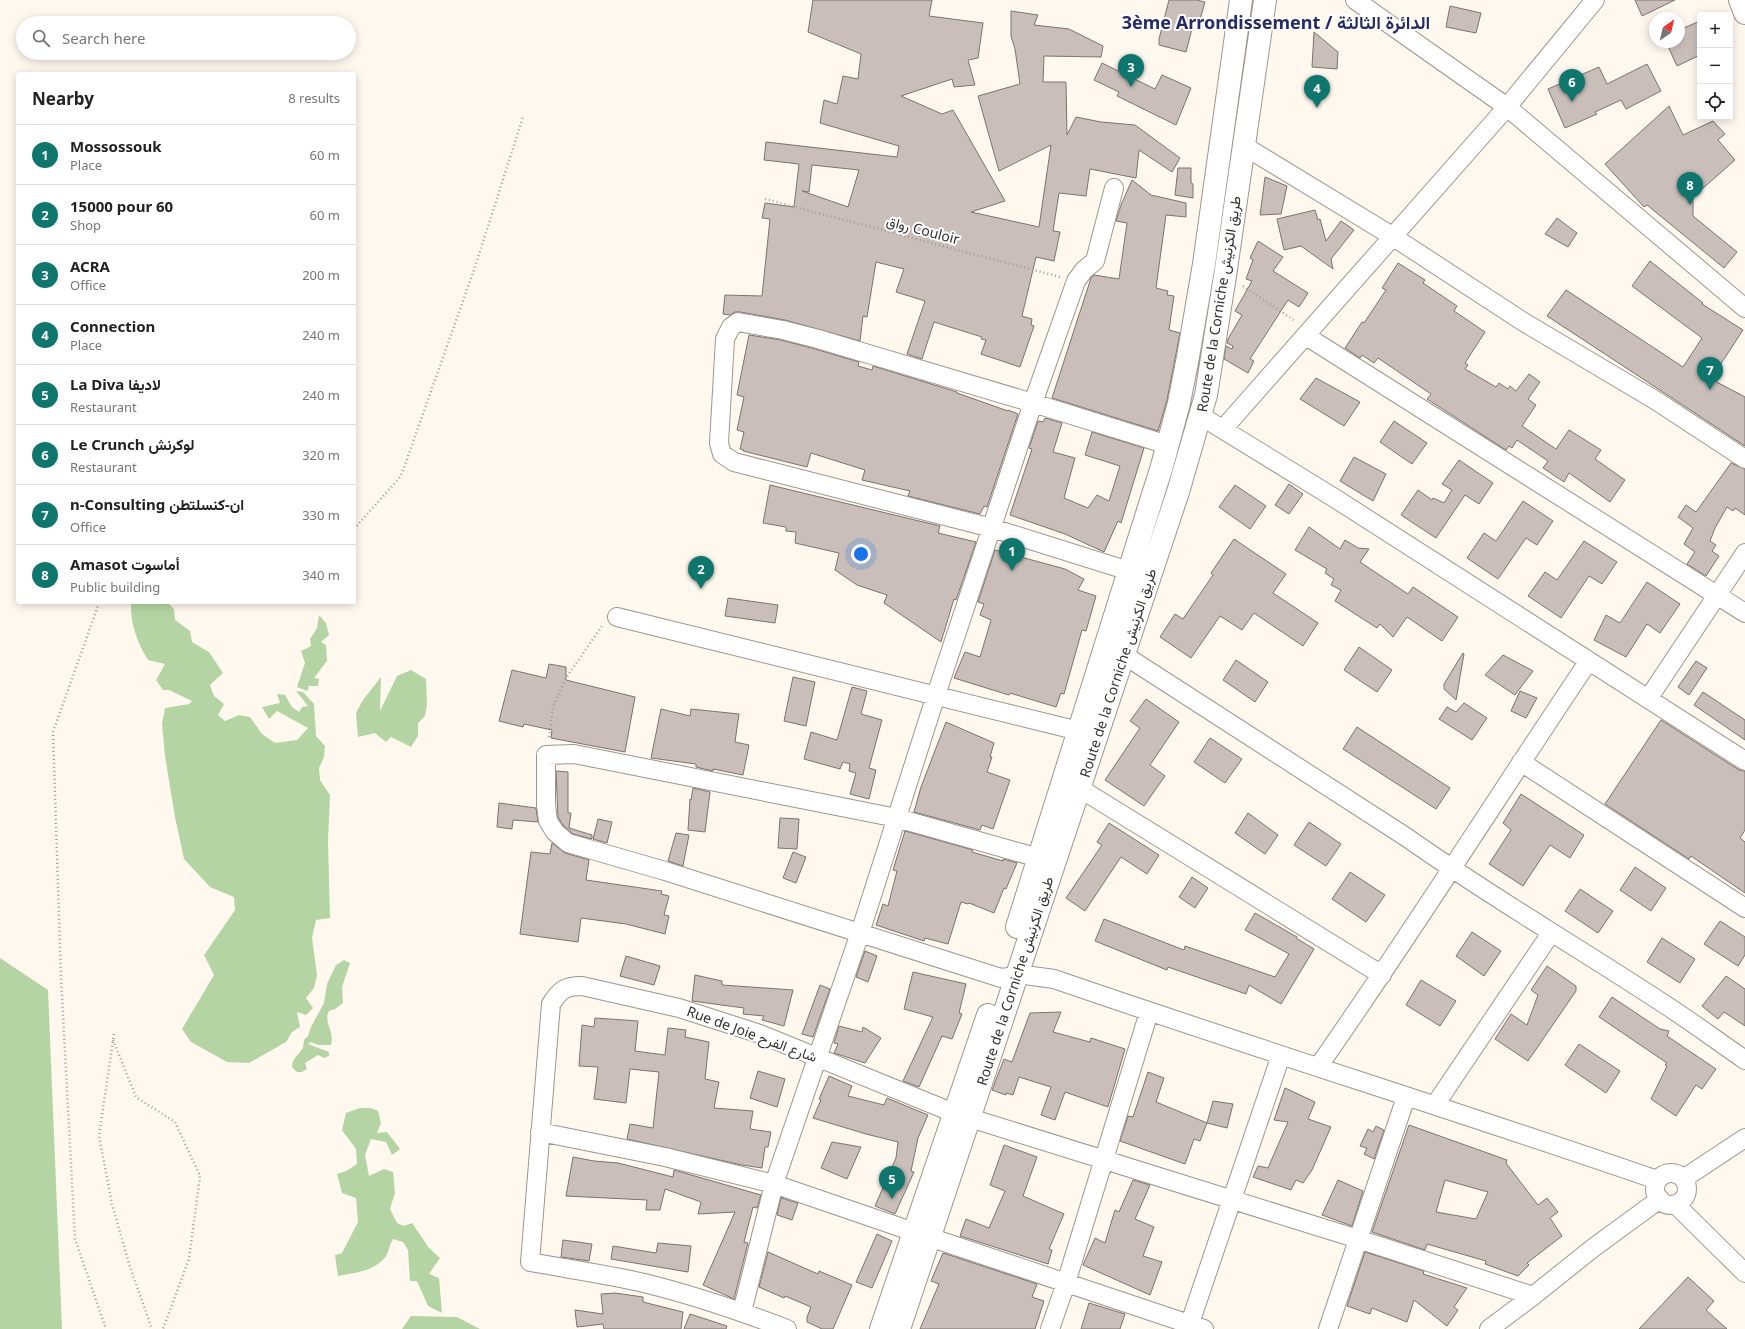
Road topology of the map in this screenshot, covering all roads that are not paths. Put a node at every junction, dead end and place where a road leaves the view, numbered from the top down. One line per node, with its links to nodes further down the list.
1 (1241, 0): 16 (street, Route de la Corniche طريق الكرنيش)
2 (1265, 0): 8 (street, Route de la Corniche طريق الكرنيش)
3 (1355, 0): 7 (street)
4 (1595, 0): 7 (street)
5 (1740, 0): 6 (street)
6 (1745, 13)
7 (1507, 107): 10 (street); 11 (street)
8 (1244, 146): 10 (street); 14 (street, Route de la Corniche طريق الكرنيش)
9 (1114, 188): 13 (street)
10 (1392, 236): 12 (street); 17 (street)
11 (1745, 308)
12 (1306, 336): 15 (street); 21 (street)
13 (1033, 403): 16 (street); 18 (street); 18 (street)
14 (1201, 416): 15 (street); 24 (street, Route de la Corniche طريق الكرنيش)
15 (1223, 429): 25 (street)
16 (1168, 445): 20 (street, Route de la Corniche طريق الكرنيش)
17 (1745, 459)
18 (992, 528): 20 (street); 26 (street)
19 (1745, 553): 21 (street)
20 (1129, 571): 28 (street, Route de la Corniche طريق الكرنيش)
21 (1717, 596): 22 (street); 27 (street)
22 (1745, 613)
23 (616, 617): 26 (street)
24 (1124, 655): 31 (street, Route de la Corniche طريق الكرنيش); 34 (street)
25 (1588, 662): 27 (street); 30 (street)
26 (936, 695): 28 (street); 32 (street)
27 (1648, 699): 29 (street)
28 (1079, 731): 33 (street, Route de la Corniche طريق الكرنيش)
29 (1745, 761)
30 (1521, 762): 34 (street); 35 (street)
31 (1079, 788): 38 (street); 39 (street, Route de la Corniche طريق الكرنيش)
32 (897, 818): 33 (street); 36 (street); 36 (street)
33 (1039, 858): 39 (street, Route de la Corniche طريق الكرنيش)
34 (1451, 868): 37 (street); 38 (street)
35 (1745, 908)
36 (860, 933): 39 (street); 42 (street)
37 (1551, 933): 43 (street); 46 (street)
38 (1382, 975): 44 (street)
39 (1009, 977): 40 (street); 47 (street, Route de la Corniche طريق الكرنيش)
40 (1149, 1012): 41 (street); 50 (street)
41 (1281, 1055): 44 (street); 54 (street)
42 (818, 1058): 47 (street, Rue de Joie شارع الفرح); 48 (street, Rue de Joie شارع الفرح); 53 (street)
43 (1745, 1060)
44 (1318, 1067): 45 (street)
45 (1406, 1097): 46 (street); 57 (street)
46 (1434, 1105): 52 (street)
47 (962, 1115): 50 (street, Rue de Joie شارع الفرح); 56 (street, Route de la Corniche طريق الكرنيش)
48 (540, 1132): 53 (street); 61 (street)
49 (1745, 1138): 51 (street)
50 (1104, 1159): 54 (street, Rue de Joie شارع الفرح); 59 (street)
51 (1683, 1179): 52 (street); 55 (street)
52 (1657, 1180): 55 (street)
53 (774, 1184): 56 (street); 61 (street)
54 (1233, 1200): 57 (street, Rue de Joie شارع الفرح); 62 (street)
55 (1667, 1202): 58 (street); 60 (street)
56 (922, 1235): 59 (street); 64 (street, Route de la Corniche طريق الكرنيش); 65 (street, Route de la Corniche طريق الكرنيش)
57 (1358, 1239): 60 (street, Rue de Joie شارع الفرح); 67 (street)
58 (1745, 1273)
59 (1066, 1283): 62 (street); 66 (street)
60 (1533, 1296): 68 (street)
61 (742, 1312): 63 (street)
62 (1194, 1327)
63 (787, 1329)
64 (881, 1329)
65 (898, 1329)
66 (1050, 1329)
67 (1328, 1329)
68 (1489, 1329)

